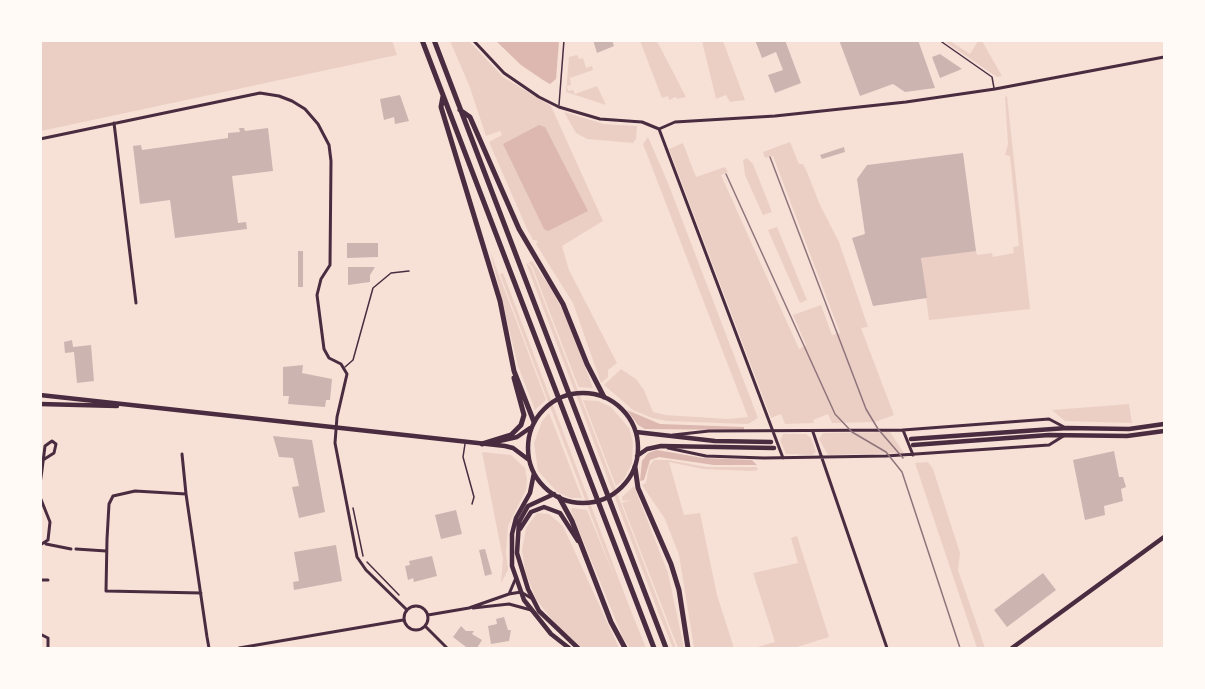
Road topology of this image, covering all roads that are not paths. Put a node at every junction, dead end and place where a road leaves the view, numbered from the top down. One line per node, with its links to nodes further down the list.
1 (422, 40): 8 (highway)
2 (434, 40): 10 (highway)
3 (473, 40): 9 (street)
4 (564, 40): 9 (lane)
5 (939, 40): 7 (lane)
6 (1164, 57): 7 (street)
7 (994, 89): 12 (street)
8 (443, 95): 17 (highway); 80 (highway)
9 (559, 106): 12 (street)
10 (460, 110): 19 (highway); 81 (highway)
11 (114, 123): 13 (street); 15 (street); 16 (street)
12 (659, 129): 30 (street)
13 (40, 139)
14 (409, 271): 16 (lane)
15 (136, 303)
16 (344, 368): 25 (street)
17 (514, 370): 22 (highway); 34 (highway)
18 (40, 395): 21 (main road)
19 (604, 397): 22 (main road); 29 (main road)
20 (40, 404): 21 (main road)
21 (152, 407): 25 (main road)
22 (533, 424): 34 (main road); 42 (main road)
23 (1164, 424): 24 (main road)
24 (1067, 428): 26 (street); 31 (main road)
25 (336, 430): 33 (main road); 67 (street)
26 (903, 430): 27 (street); 37 (street)
27 (812, 431): 30 (street); 39 (street)
28 (1164, 431): 31 (main road)
29 (636, 432): 32 (main road); 38 (main road)
30 (772, 432): 32 (street); 40 (street)
31 (1065, 435): 37 (street)
32 (665, 436): 35 (main road)
33 (465, 443): 34 (main road); 49 (lane)
34 (482, 444): 42 (main road)
35 (661, 446): 38 (main road); 40 (street)
36 (183, 454): 46 (street)
37 (913, 455): 39 (street)
38 (637, 456): 43 (main road)
39 (822, 457): 40 (street); 83 (street)
40 (783, 458)
41 (43, 460): 41 (street); 45 (street)
42 (529, 460): 44 (main road)
43 (634, 467): 47 (main road); 82 (highway)
44 (534, 473): 47 (main road); 58 (main road)
45 (40, 484)
46 (186, 494): 57 (street); 62 (street)
47 (556, 496): 50 (main road); 54 (highway)
48 (40, 497): 52 (street)
49 (472, 504)
50 (517, 537): 54 (main road); 64 (main road)
51 (1164, 537): 84 (main road)
52 (46, 544): 53 (street); 55 (street)
53 (40, 545)
54 (581, 545): 79 (highway)
55 (71, 549)
56 (76, 549): 57 (street)
57 (106, 550): 62 (street)
58 (515, 579): 61 (main road); 63 (street)
59 (40, 580): 60 (street)
60 (48, 580)
61 (520, 592): 63 (street); 64 (main road)
62 (201, 593): 74 (street)
63 (509, 594): 66 (street)
64 (528, 596): 65 (street); 68 (main road); 78 (main road)
65 (517, 604): 66 (street); 68 (street)
66 (469, 608): 69 (street)
67 (406, 609): 69 (street); 70 (street)
68 (531, 610): 77 (main road)
69 (428, 615): 71 (street)
70 (403, 620): 71 (street); 75 (street)
71 (425, 626): 76 (street)
72 (40, 634): 73 (street)
73 (48, 648)
74 (209, 648)
75 (239, 648)
76 (447, 648)
77 (569, 648)
78 (578, 648)
79 (625, 648)
80 (654, 648)
81 (666, 648)
82 (688, 648)
83 (887, 648)
84 (1012, 648)

